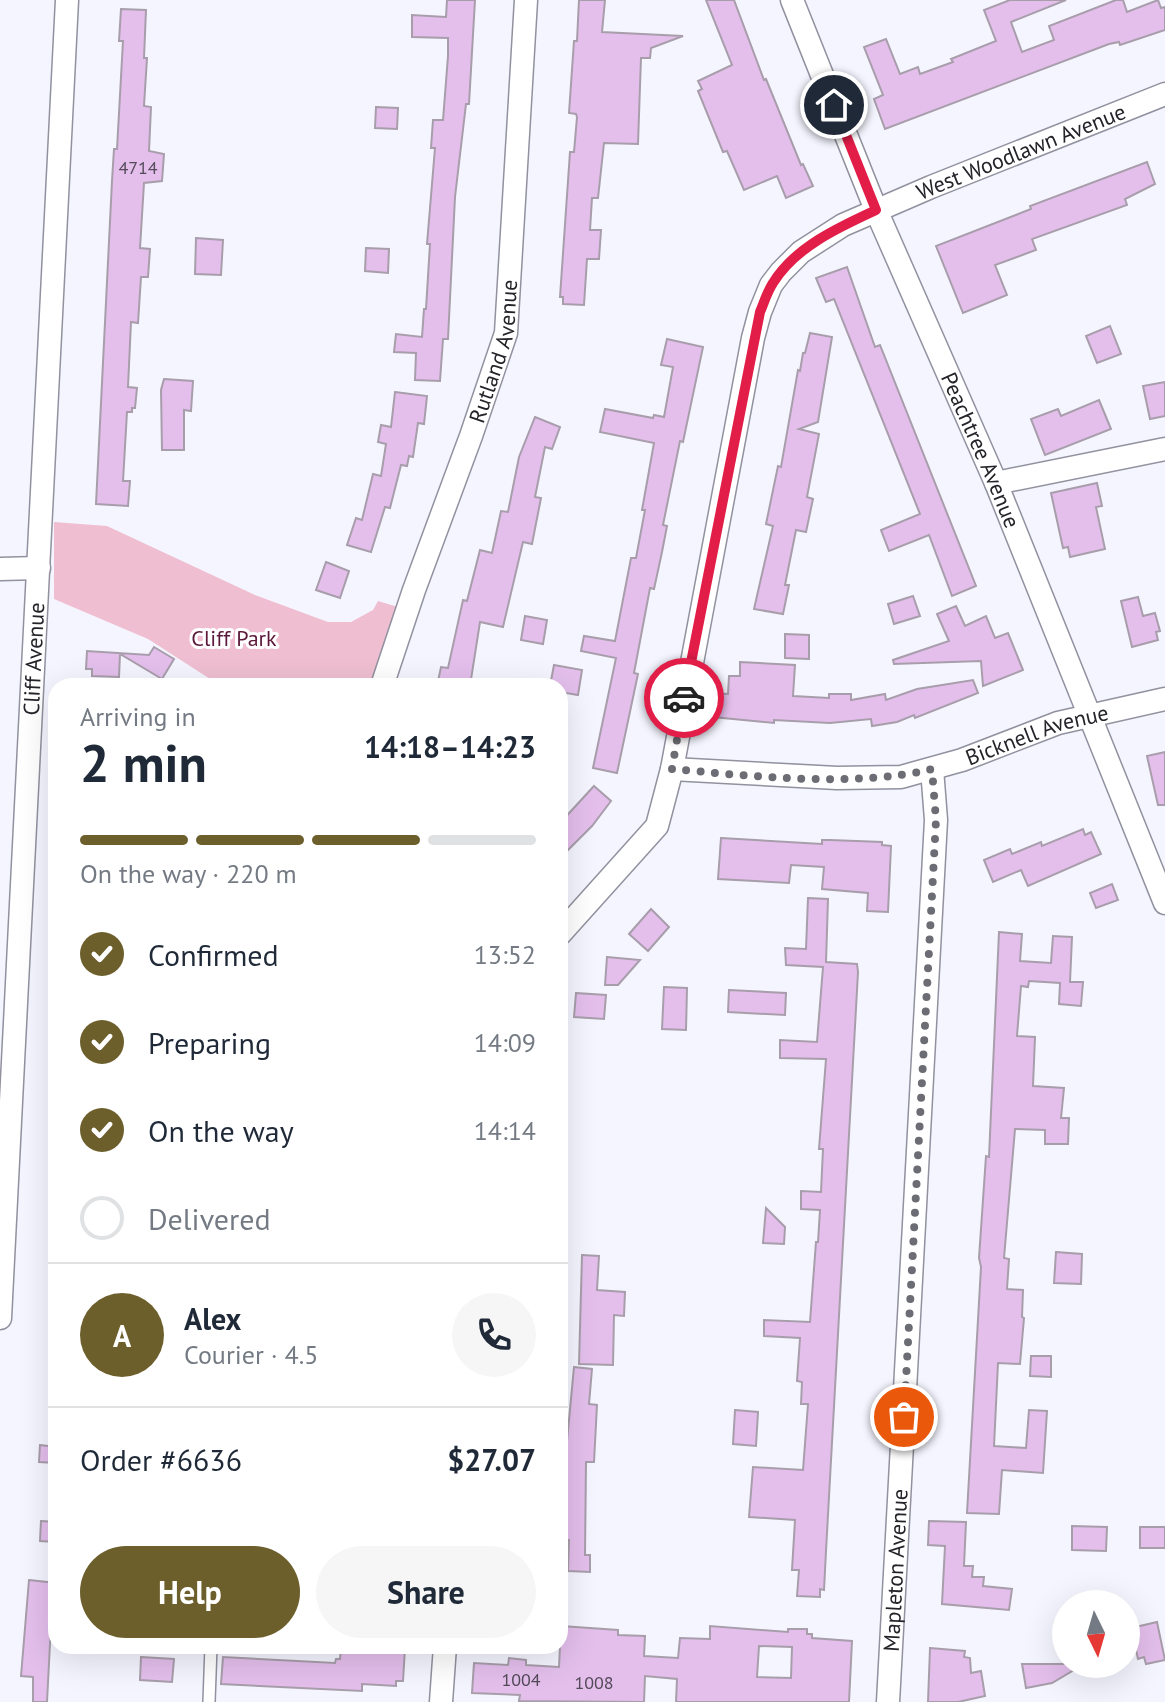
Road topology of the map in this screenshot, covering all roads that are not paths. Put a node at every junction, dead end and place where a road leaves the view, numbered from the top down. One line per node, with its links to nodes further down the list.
1 (67, 0): 8 (street, Cliff Avenue)
2 (526, 0): 10 (street, Rutland Avenue)
3 (792, 0): 5 (street, Peachtree Avenue)
4 (1165, 94): 5 (street, West Woodlawn Avenue)
5 (876, 210): 7 (street, Peachtree Avenue); 13 (street, West Woodlawn Avenue)
6 (1165, 449): 7 (street)
7 (996, 483): 12 (street, Peachtree Avenue)
8 (39, 568): 9 (street); 17 (street, Cliff Avenue)
9 (0, 569)
10 (385, 678)
11 (1165, 699): 12 (street, Bicknell Avenue)
12 (1089, 716): 14 (street, Bicknell Avenue); 15 (street, Peachtree Avenue)
13 (672, 769): 14 (street, Bicknell Avenue); 16 (street, West Woodlawn Avenue)
14 (932, 769): 22 (street, Mapleton Avenue)
15 (1165, 903)
16 (568, 925)
17 (0, 1318)
18 (211, 1654): 20 (lane)
19 (444, 1654): 21 (street)
20 (209, 1702)
21 (441, 1702)
22 (888, 1702)

